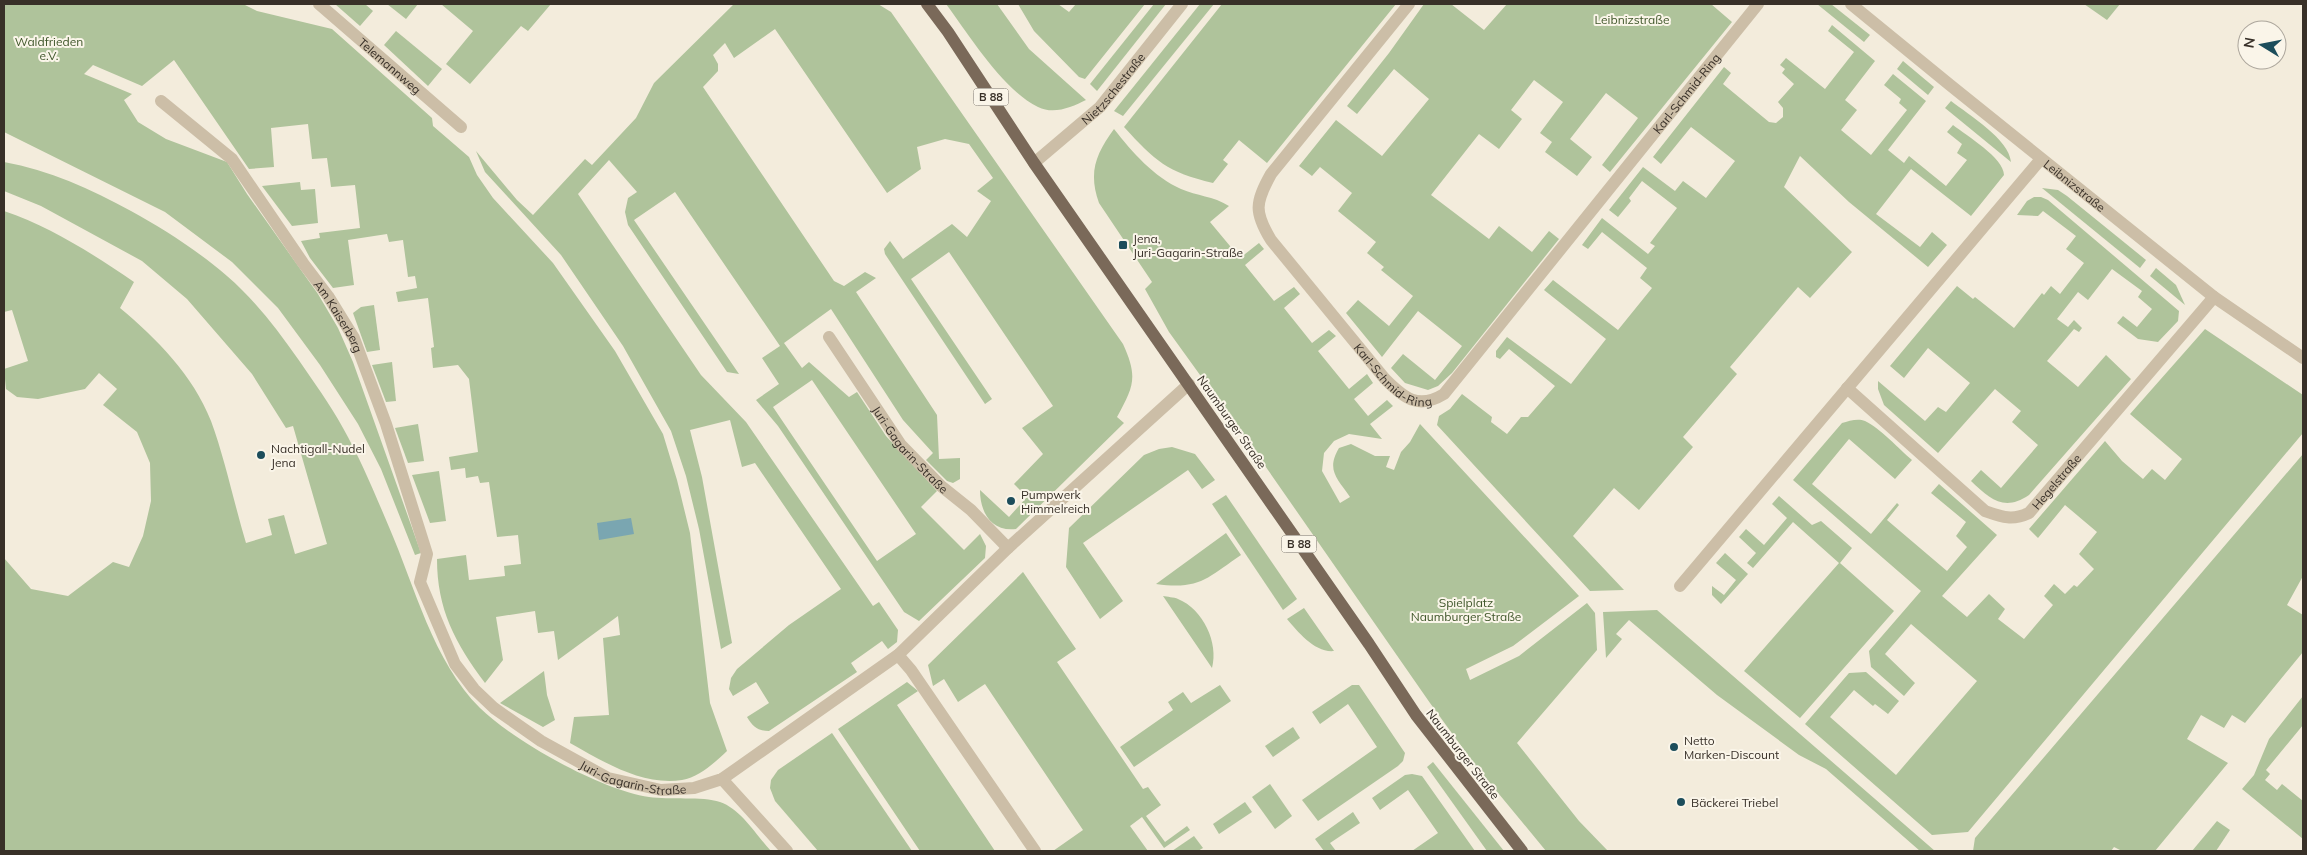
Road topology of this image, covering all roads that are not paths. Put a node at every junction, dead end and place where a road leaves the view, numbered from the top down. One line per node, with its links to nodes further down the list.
1 (319, 4): 8 (street, Telemannweg)
2 (927, 4): 10 (main road, Naumburger Straße / B 88)
3 (1182, 4): 10 (street, Nietzschestraße)
4 (1408, 4): 5 (street, Karl-Schmid-Ring)
5 (1758, 4)
6 (1852, 4): 9 (street, Leibnizstraße)
7 (161, 101): 17 (street, Am Kaiserberg)
8 (461, 127)
9 (2041, 159): 11 (street, Leibnizstraße); 15 (street)
10 (1034, 163): 14 (main road, Naumburger Straße / B 88)
11 (2214, 297): 13 (street, Leibnizstraße); 15 (street, Hegelstraße)
12 (829, 337): 16 (street, Juri-Gagarin-Straße)
13 (2303, 358)
14 (1189, 384): 16 (street, Juri-Gagarin-Straße); 23 (main road, Naumburger Straße / B 88)
15 (1847, 388): 18 (street)
16 (1008, 548): 19 (street, Juri-Gagarin-Straße)
17 (420, 582): 20 (street, Juri-Gagarin-Straße)
18 (1680, 586)
19 (898, 655): 20 (street, Juri-Gagarin-Straße); 22 (street)
20 (722, 779): 21 (street)
21 (787, 851)
22 (1035, 851)
23 (1522, 851)

